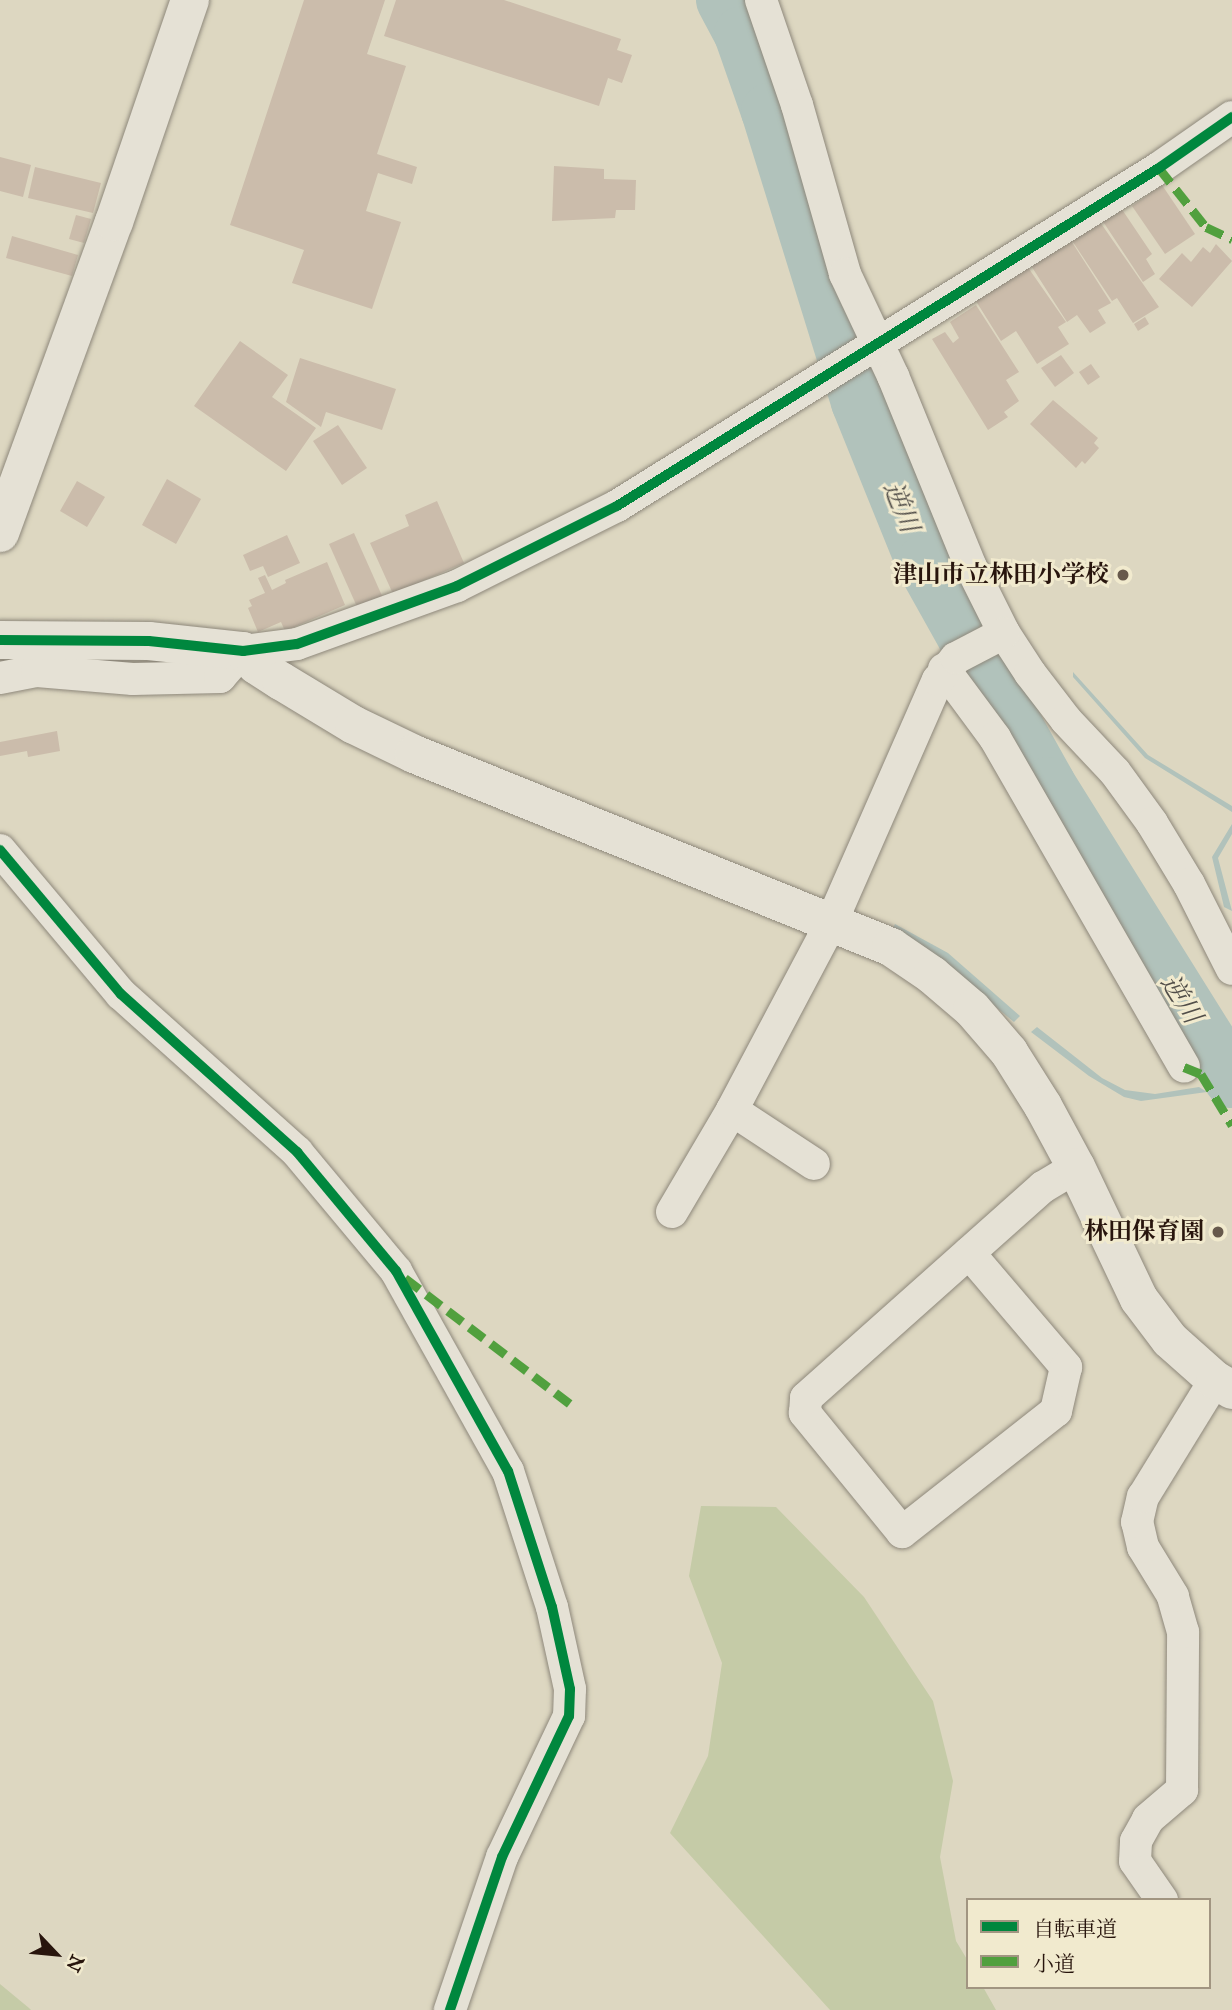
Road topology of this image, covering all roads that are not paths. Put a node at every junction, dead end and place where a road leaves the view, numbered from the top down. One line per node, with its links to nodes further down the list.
1 (190, 0): 5 (street)
2 (761, 0): 4 (street)
3 (1232, 117): 4 (street)
4 (870, 348): 7 (street); 8 (street)
5 (0, 533)
6 (0, 640): 7 (street)
7 (243, 651): 9 (street); 11 (street)
8 (971, 651): 11 (street); 12 (street); 14 (street)
9 (0, 678)
10 (0, 850): 22 (street)
11 (832, 921): 15 (street); 17 (street)
12 (1225, 939): 13 (street)
13 (1232, 969)
14 (1184, 1067)
15 (732, 1110): 16 (street); 18 (street)
16 (814, 1164)
17 (1076, 1167): 19 (street); 20 (street)
18 (671, 1212)
19 (969, 1253): 19 (street)
20 (1223, 1385): 21 (street)
21 (1161, 1898)
22 (450, 2010)

